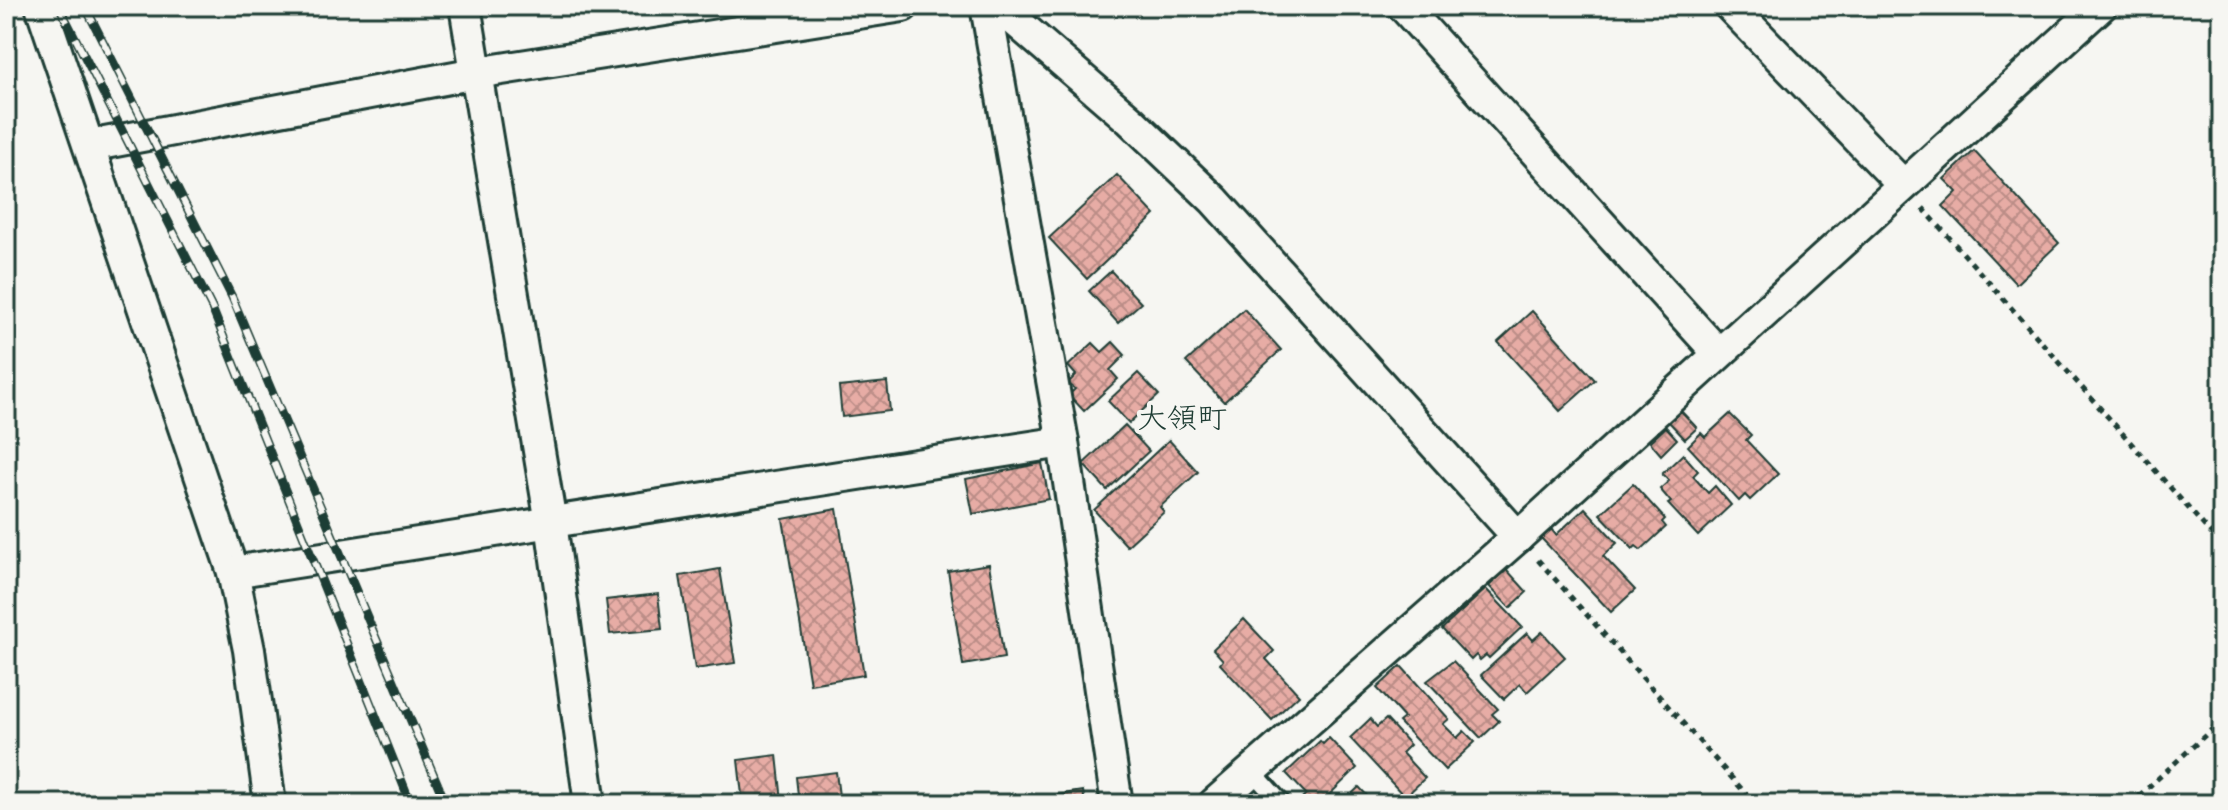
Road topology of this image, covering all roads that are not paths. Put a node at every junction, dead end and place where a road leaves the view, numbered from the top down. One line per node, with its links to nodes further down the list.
1 (41, 6): 10 (street)
2 (465, 6): 9 (street)
3 (903, 6): 9 (street)
4 (986, 6): 13 (street)
5 (998, 6): 15 (street)
6 (1403, 6): 12 (street)
7 (1730, 6): 11 (street)
8 (2101, 6): 11 (street)
9 (476, 73): 10 (street); 14 (street)
10 (89, 146): 16 (street)
11 (1902, 184): 12 (street)
12 (1718, 353): 15 (street)
13 (1063, 442): 14 (street); 20 (street)
14 (551, 523): 16 (street); 19 (street)
15 (1518, 537): 17 (street)
16 (233, 572): 18 (street)
17 (1252, 771): 21 (street); 22 (lane)
18 (270, 804)
19 (590, 804)
20 (1117, 804)
21 (1214, 804)
22 (1282, 804)

